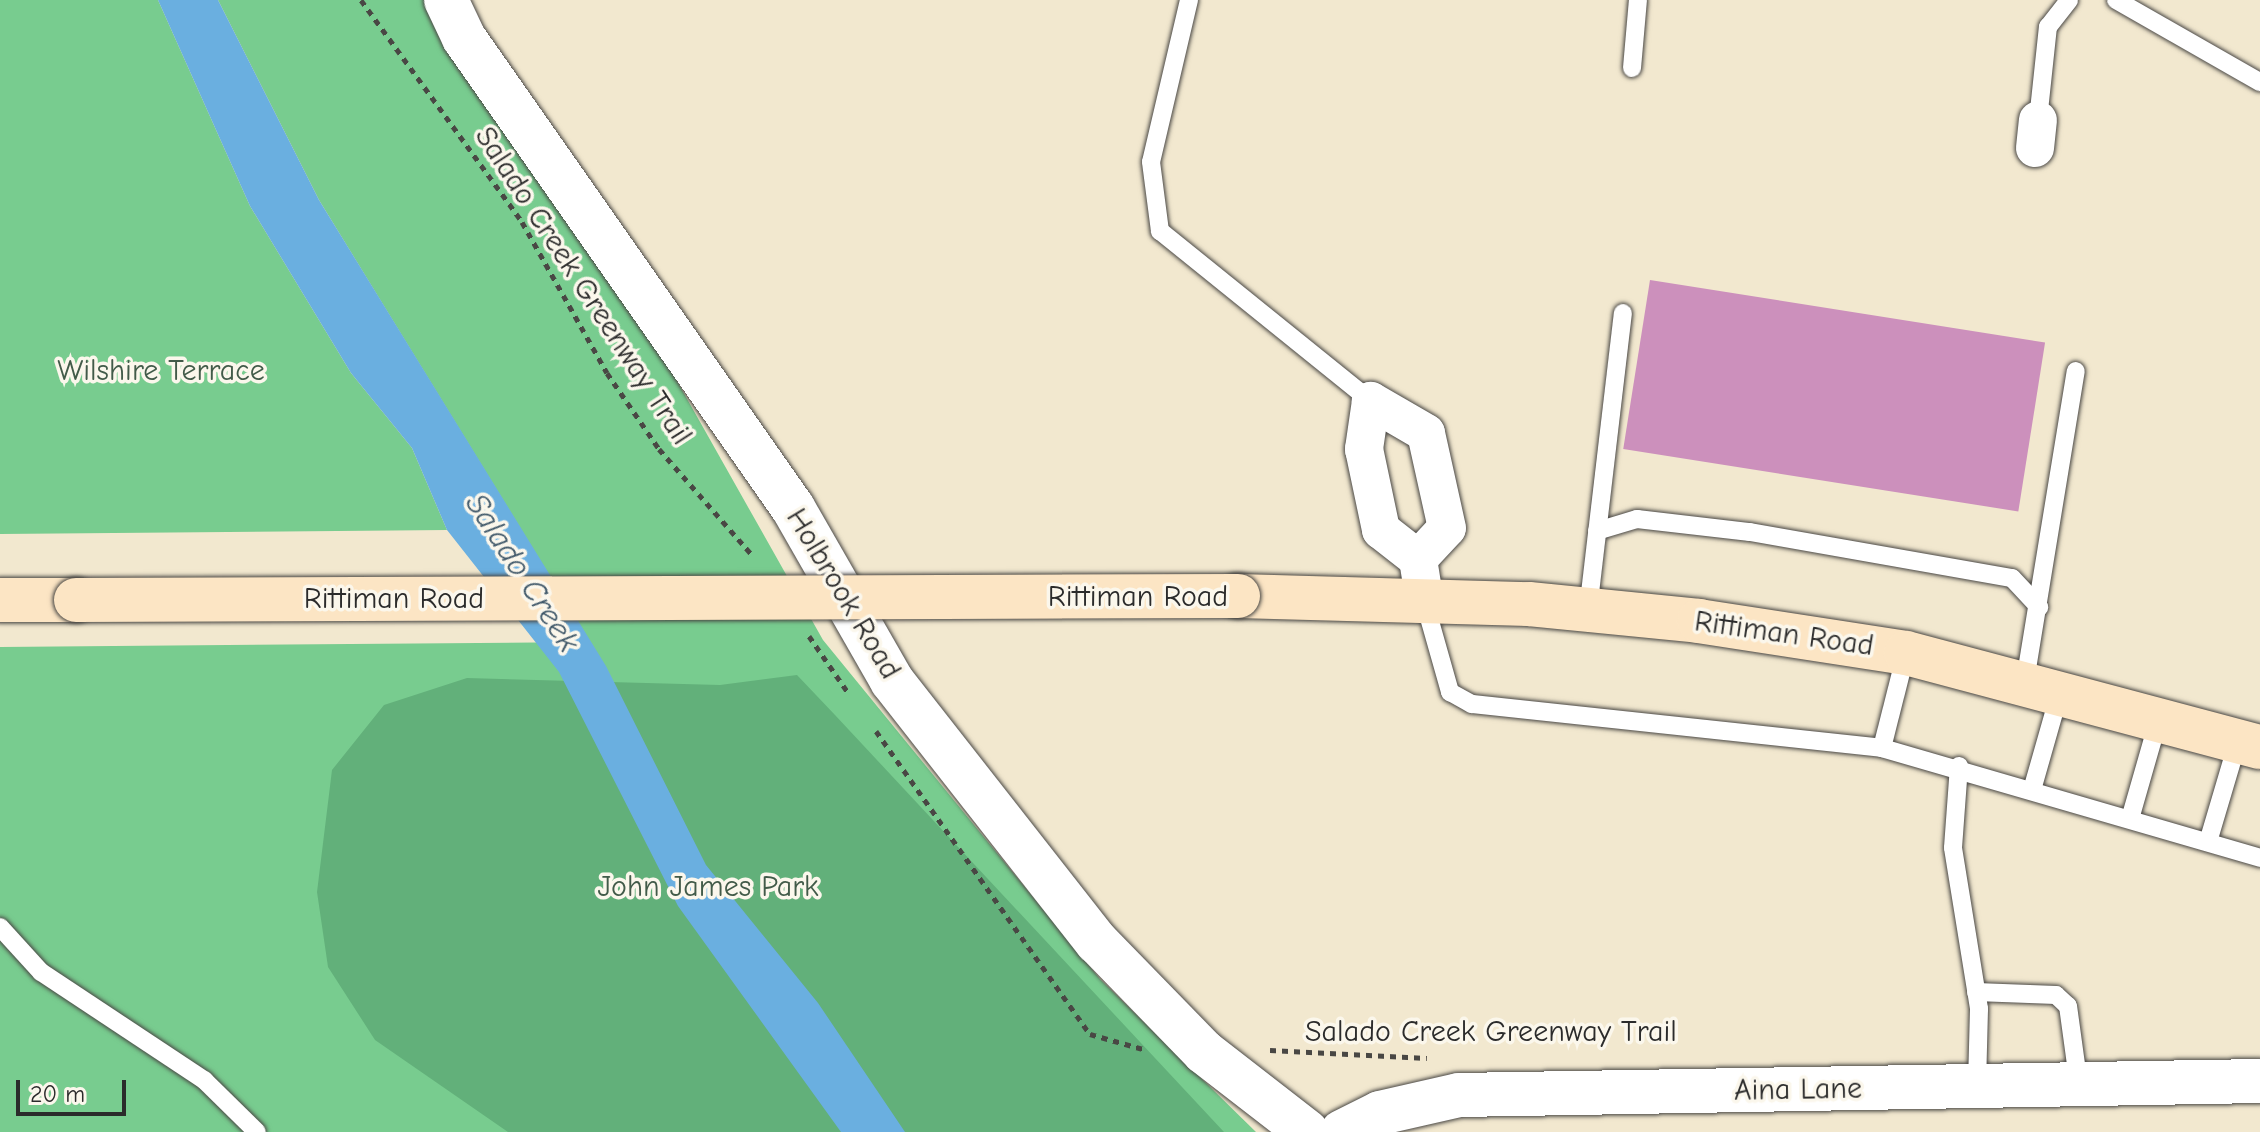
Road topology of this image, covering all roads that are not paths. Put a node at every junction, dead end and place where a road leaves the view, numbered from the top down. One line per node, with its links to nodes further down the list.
1 (446, 0): 33 (street, Holbrook Road)
2 (1189, 0): 11 (lane)
3 (1638, 0): 6 (lane)
4 (2069, 0): 8 (lane)
5 (2116, 0): 7 (lane)
6 (1632, 68)
7 (2260, 82)
8 (2037, 134)
9 (1623, 313): 12 (lane)
10 (2076, 371): 15 (lane)
11 (1371, 401): 13 (street); 13 (street)
12 (1597, 531): 15 (lane); 16 (lane)
13 (1421, 579): 14 (main road, Rittiman Road, bridge); 16 (main road, Rittiman Road); 21 (lane)
14 (0, 600)
15 (2039, 607): 18 (lane)
16 (1588, 610): 17 (main road, Rittiman Road)
17 (1906, 653): 18 (main road, Rittiman Road); 21 (lane)
18 (2043, 685): 19 (main road, Rittiman Road); 23 (lane)
19 (2159, 717): 20 (main road, Rittiman Road); 24 (lane)
20 (2249, 744): 25 (lane)
21 (1882, 748): 22 (lane)
22 (1959, 766): 23 (lane); 28 (lane)
23 (2032, 790): 24 (lane)
24 (2130, 819): 25 (lane)
25 (2208, 842): 26 (lane)
26 (2260, 858)
27 (0, 927): 32 (lane)
28 (1976, 992): 30 (lane); 31 (lane)
29 (2259, 1077): 31 (street, Aina Lane)
30 (1977, 1088): 31 (street, Aina Lane); 34 (street, Aina Lane)
31 (2079, 1089)
32 (257, 1132)
33 (1307, 1132)
34 (1342, 1132)

